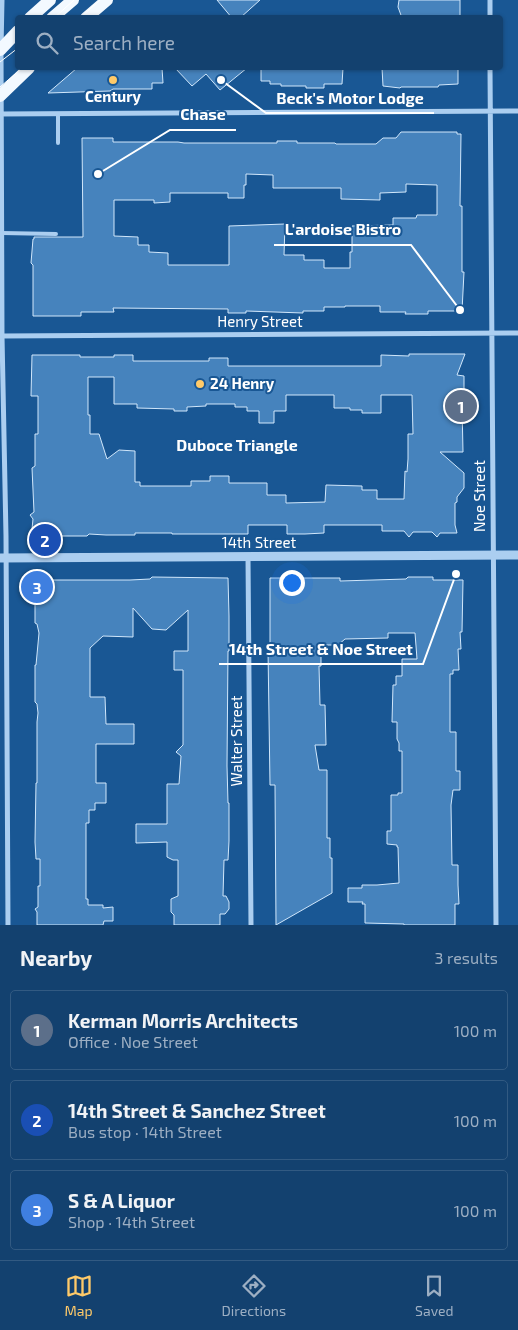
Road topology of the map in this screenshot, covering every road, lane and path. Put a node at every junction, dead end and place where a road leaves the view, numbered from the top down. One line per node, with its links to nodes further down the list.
1 (2, 0): 12 (street)
2 (50, 0): 6 (main road)
3 (73, 0): 7 (main road)
4 (107, 0): 8 (main road)
5 (490, 0): 9 (street)
6 (33, 15)
7 (56, 15)
8 (90, 15)
9 (490, 15)
10 (15, 35): 12 (main road)
11 (15, 43): 12 (main road)
12 (1, 50): 15 (street)
13 (27, 70): 15 (main road)
14 (490, 70): 16 (street, Noe Street)
15 (1, 95): 18 (street)
16 (490, 111): 17 (street); 19 (street); 23 (street, Noe Street)
17 (518, 111)
18 (1, 114): 19 (street); 21 (street)
19 (58, 114): 20 (lane)
20 (58, 143)
21 (2, 233): 22 (lane); 25 (street)
22 (56, 234)
23 (492, 333): 24 (street, Henry Street); 25 (street, Henry Street); 26 (street, Noe Street)
24 (518, 333)
25 (2, 336): 29 (street)
26 (493, 555): 27 (street, 14th Street); 28 (street, 14th Street); 32 (street, Noe Street)
27 (518, 555)
28 (248, 557): 29 (street, 14th Street); 31 (street, Walter Street)
29 (3, 558): 30 (street)
30 (8, 925)
31 (251, 925)
32 (496, 925)

